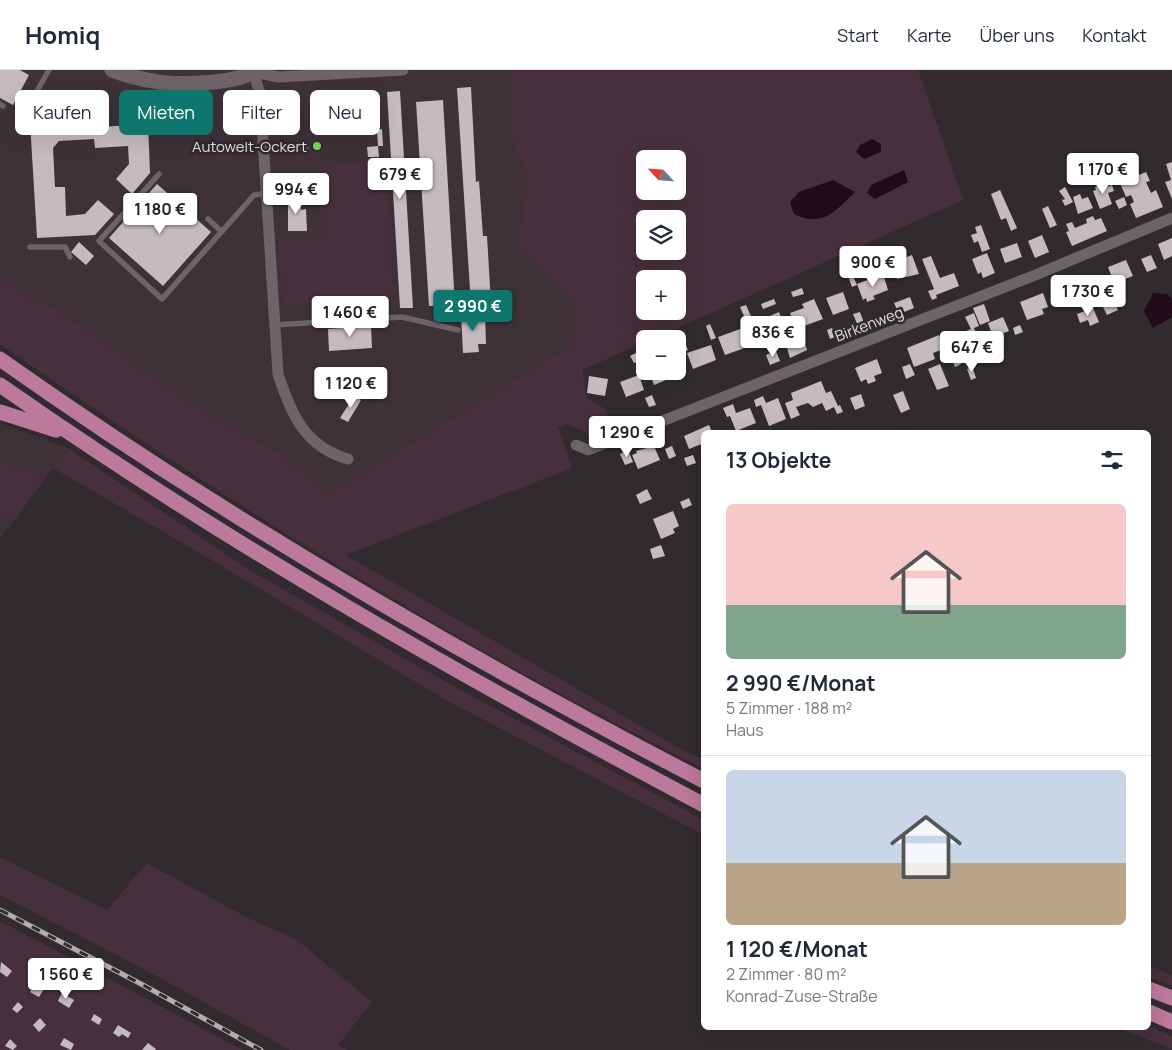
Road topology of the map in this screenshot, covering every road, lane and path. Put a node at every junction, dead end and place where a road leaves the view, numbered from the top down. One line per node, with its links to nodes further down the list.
1 (49, 70): 5 (lane)
2 (112, 70): 4 (street)
3 (403, 70): 4 (street)
4 (251, 73): 7 (street)
5 (38, 90)
6 (306, 147): 7 (lane)
7 (264, 150): 9 (street)
8 (159, 174): 12 (lane)
9 (267, 193): 12 (lane); 15 (street)
10 (1172, 218): 21 (street, Birkenweg)
11 (208, 219): 12 (lane)
12 (222, 232)
13 (30, 247): 14 (lane)
14 (70, 257)
15 (274, 325): 16 (lane); 22 (street)
16 (458, 330)
17 (0, 359): 23 (highway)
18 (0, 385): 20 (highway)
19 (0, 412): 20 (highway)
20 (69, 434): 24 (highway)
21 (576, 445)
22 (348, 459)
23 (701, 779)
24 (701, 802)
25 (1151, 990): 26 (highway)
26 (1172, 998)
27 (1151, 1013): 28 (highway)
28 (1172, 1022)

